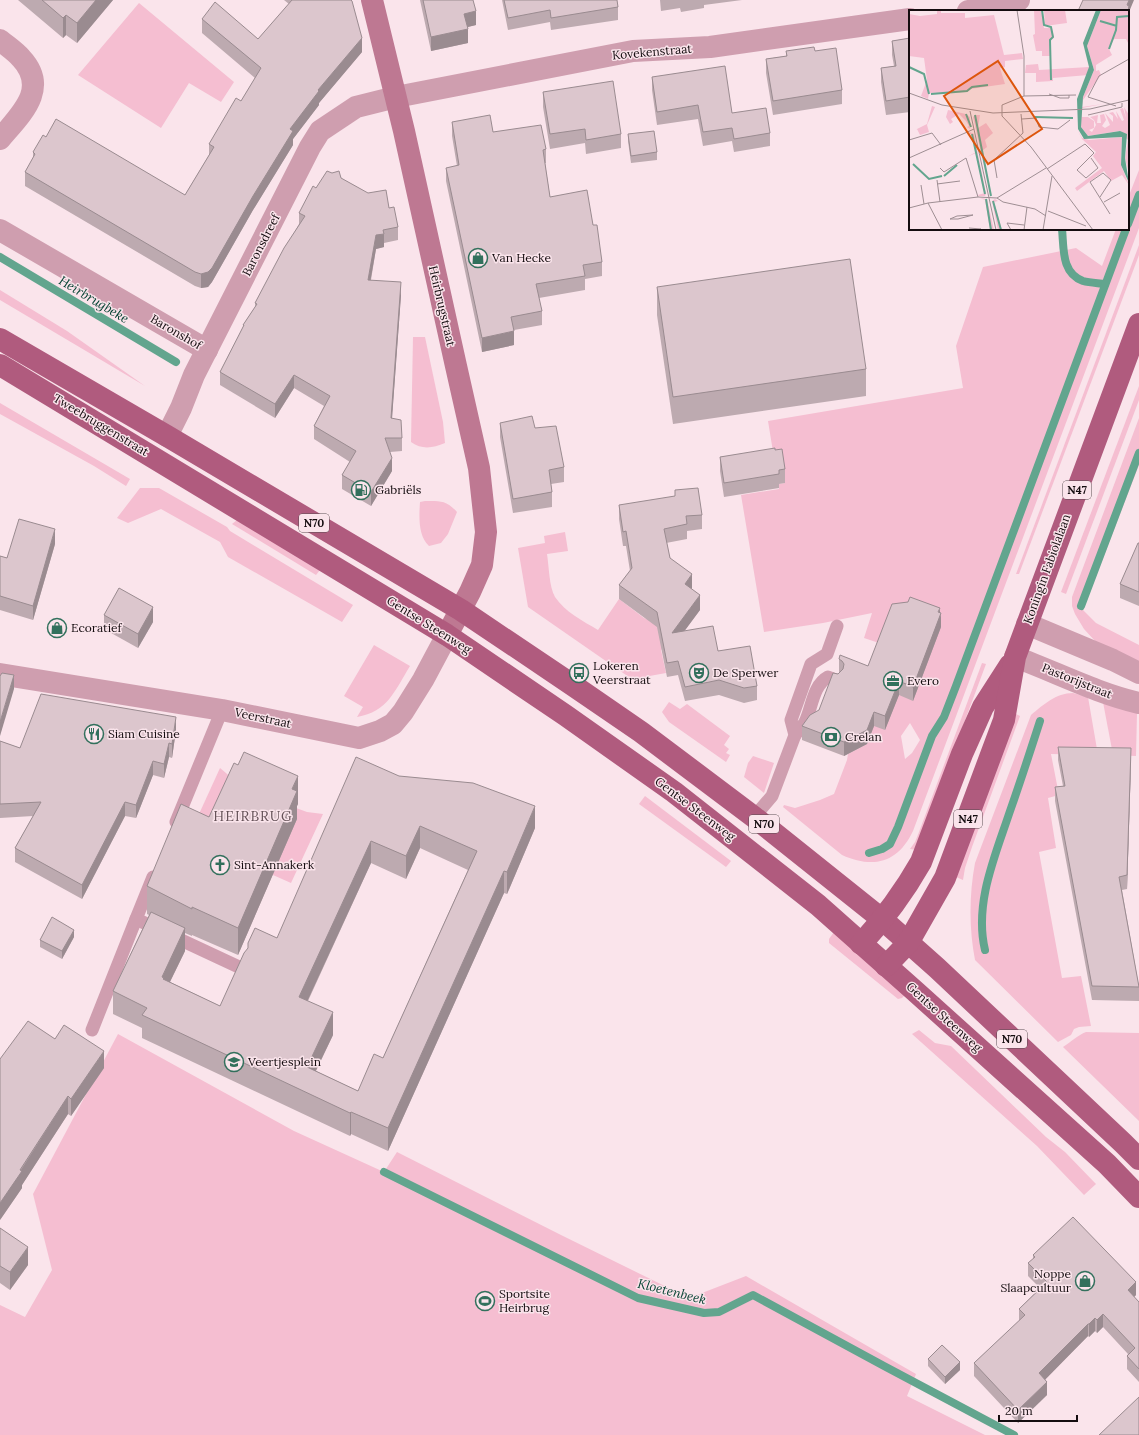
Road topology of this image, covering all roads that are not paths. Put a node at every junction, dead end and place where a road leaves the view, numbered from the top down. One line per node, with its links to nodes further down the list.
1 (372, 0): 6 (street, Heirbrugstraat)
2 (1019, 0): 3 (street)
3 (975, 10)
4 (909, 19): 6 (street, Kovekenstraat)
5 (0, 40): 7 (street)
6 (396, 97): 11 (street, Baronsdreef); 15 (street, Heirbrugstraat)
7 (0, 139)
8 (0, 230): 11 (street, Baronshof)
9 (1139, 324): 16 (main road, Koningin Fabiolalaan / N47)
10 (0, 339): 13 (main road, Tweebruggenstraat / N70)
11 (207, 350): 13 (street, Baronsdreef)
12 (0, 365): 14 (main road, Tweebruggenstraat / N70)
13 (167, 436): 15 (main road, N70)
14 (202, 486): 18 (main road, Gentse Steenweg / N70)
15 (461, 610): 18 (street, Veerstraat); 26 (main road, N70)
16 (1027, 624): 19 (main road, Koningin Fabiolalaan / N47); 20 (street)
17 (837, 626): 25 (lane)
18 (447, 636): 24 (street, Veerstraat); 32 (main road, Gentse Steenweg / N70)
19 (1015, 657): 23 (street, Pastorijstraat); 30 (main road, Koningin Fabiolalaan / N47); 31 (main road, Koningin Fabiolalaan / N47)
20 (1139, 673)
21 (0, 674): 24 (street, Veerstraat)
22 (836, 680): 25 (lane)
23 (1139, 703)
24 (222, 710): 27 (lane)
25 (795, 735): 26 (lane)
26 (754, 817): 30 (main road, N70)
27 (171, 832)
28 (156, 868): 29 (lane)
29 (136, 919): 34 (lane); 35 (lane)
30 (883, 920): 31 (main road, N70); 32 (main road, Koningin Fabiolalaan / N47)
31 (908, 942): 33 (main road, Koningin Fabiolalaan / N47); 36 (main road, N70)
32 (861, 944): 33 (main road, Gentse Steenweg / N70)
33 (886, 966): 37 (main road, Gentse Steenweg / N70)
34 (241, 968)
35 (92, 1030)
36 (1139, 1159)
37 (1139, 1197)

